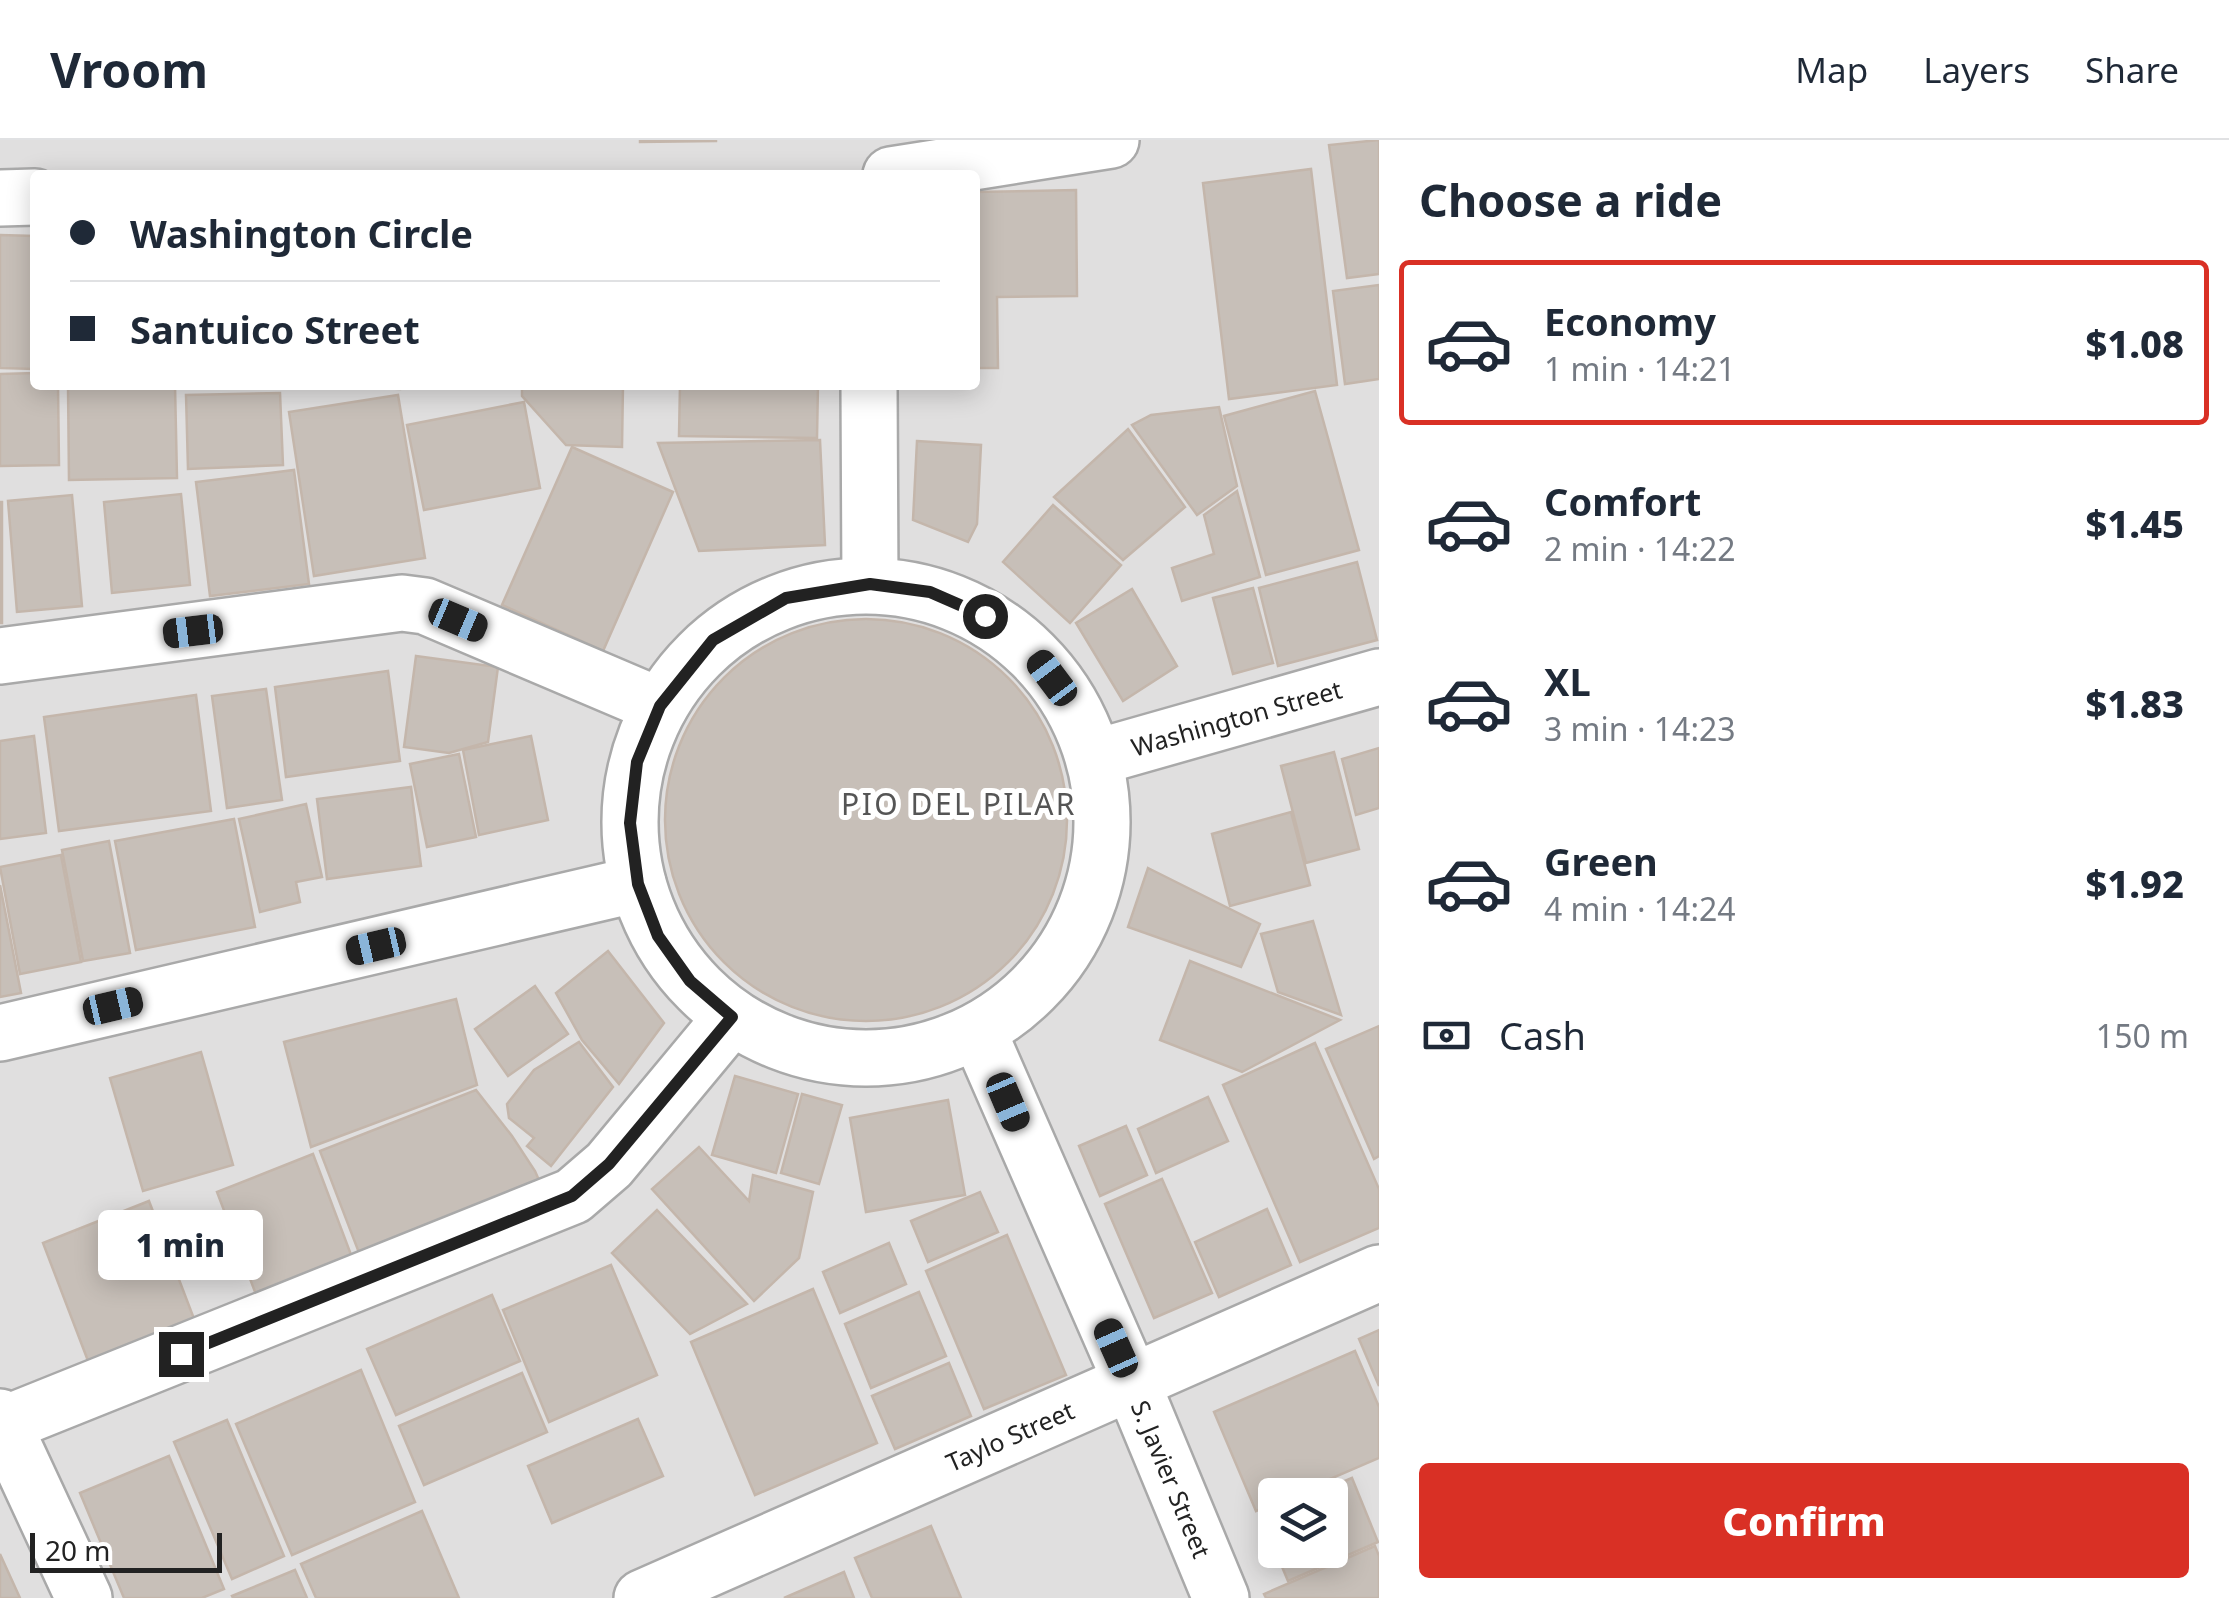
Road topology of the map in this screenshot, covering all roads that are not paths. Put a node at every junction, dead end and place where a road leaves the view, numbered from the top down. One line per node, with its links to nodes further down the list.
1 (867, 140): 3 (street)
2 (1111, 140): 4 (street)
3 (868, 170)
4 (923, 170)
5 (30, 197): 6 (street)
6 (0, 198)
7 (869, 390): 8 (street)
8 (870, 584): 11 (street); 12 (street)
9 (0, 656): 11 (street)
10 (1379, 677): 12 (street, Washington Street)
11 (660, 706): 13 (street)
12 (1094, 758): 15 (street)
13 (638, 884): 14 (street); 16 (street)
14 (732, 1017): 15 (street); 19 (street)
15 (978, 1031): 18 (street, S. Javier Street)
16 (0, 1033)
17 (1379, 1273): 18 (street, Taylo Street)
18 (1132, 1383): 21 (street, Taylo Street); 22 (street, S. Javier Street)
19 (1, 1423): 20 (street)
20 (84, 1598)
21 (642, 1598)
22 (1221, 1598)

